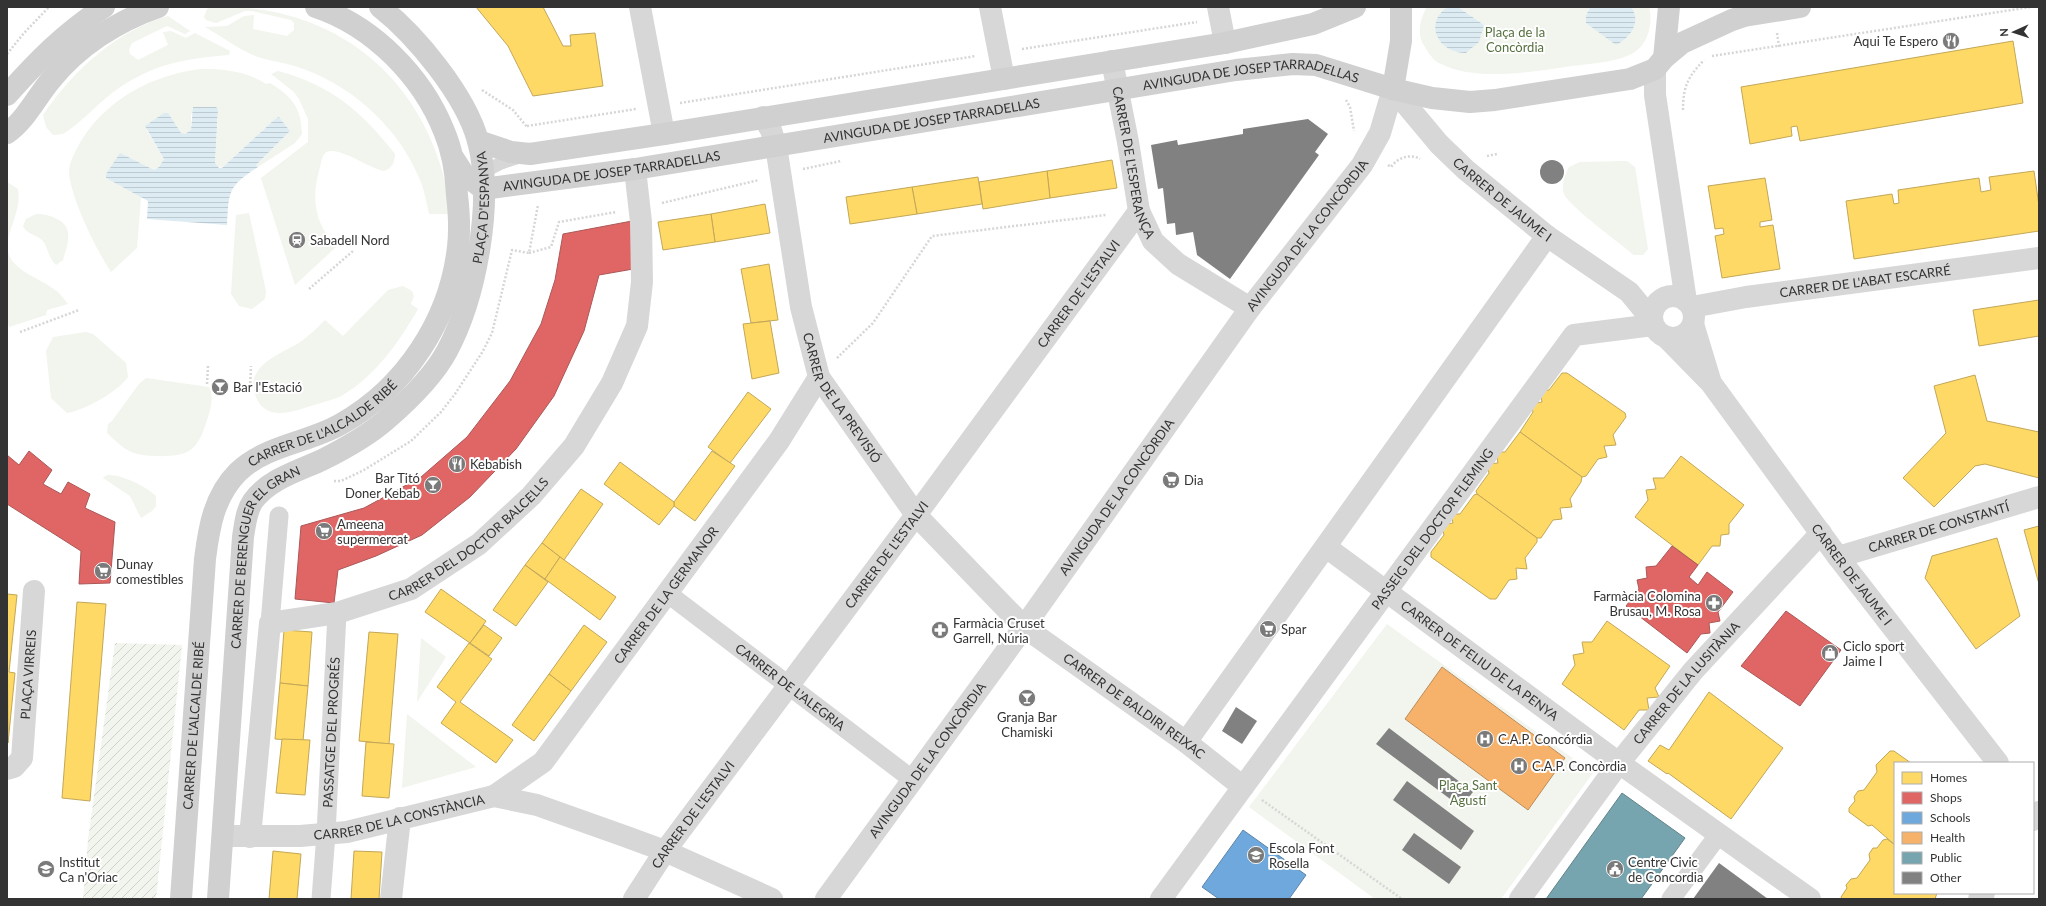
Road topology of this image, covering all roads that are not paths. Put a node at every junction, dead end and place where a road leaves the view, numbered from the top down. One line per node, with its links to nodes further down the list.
1 (104, 7): 18 (main road)
2 (158, 7): 20 (main road)
3 (380, 7): 22 (main road, PLAÇA D'ESPANYA)
4 (640, 7): 21 (street)
5 (990, 7): 15 (street)
6 (1218, 7): 12 (street)
7 (1355, 7): 12 (main road, AVINGUDA DE JOSEP TARRADELLAS)
8 (1401, 7): 17 (main road)
9 (1669, 7): 14 (main road)
10 (1800, 7): 14 (main road)
11 (318, 8): 26 (main road)
12 (1225, 43): 13 (main road, AVINGUDA DE JOSEP TARRADELLAS)
13 (1112, 61): 15 (main road, AVINGUDA DE JOSEP TARRADELLAS); 16 (street, CARRER DE L'ESPERANÇA)
14 (1659, 63): 17 (main road); 34 (street, CARRER DE JAUME I)
15 (1004, 78): 19 (main road, AVINGUDA DE JOSEP TARRADELLAS)
16 (1118, 89): 17 (main road, AVINGUDA DE JOSEP TARRADELLAS); 23 (main road, AVINGUDA DE JOSEP TARRADELLAS); 27 (street, CARRER DE L'ESPERANÇA)
17 (1393, 89): 28 (street, CARRER DE JAUME I); 33 (street, AVINGUDA DE LA CONCÒRDIA)
18 (7, 95)
19 (763, 117): 21 (main road, AVINGUDA DE JOSEP TARRADELLAS); 23 (street, CARRER DE LA PREVISIÓ)
20 (7, 133)
21 (664, 134): 24 (main road, AVINGUDA DE JOSEP TARRADELLAS)
22 (478, 141): 24 (main road, AVINGUDA DE JOSEP TARRADELLAS); 26 (main road, PLAÇA D'ESPANYA)
23 (776, 146): 25 (main road, AVINGUDA DE JOSEP TARRADELLAS); 36 (street, CARRER DE LA PREVISIÓ)
24 (530, 154): 26 (lane, AVINGUDA DE JOSEP TARRADELLAS)
25 (635, 169): 26 (main road, AVINGUDA DE JOSEP TARRADELLAS); 47 (street, CARRER DEL DOCTOR BALCELLS)
26 (473, 183): 31 (main road, PLAÇA D'ESPANYA); 59 (main road, CARRER DE L'ALCALDE RIBÉ)
27 (1139, 211): 33 (street, CARRER DE L'ESPERANÇA); 39 (street, CARRER DE L'ESTALVI)
28 (1547, 236): 30 (street, CARRER DE JAUME I); 42 (street)
29 (2039, 258): 34 (street, CARRER DE L'ABAT ESCARRÉ)
30 (1629, 292): 32 (street, CARRER DE JAUME I); 35 (street, CARRER DE JAUME I)
31 (469, 298): 62 (main road, CARRER DE BERENGUER EL GRAN)
32 (1662, 299): 34 (street); 35 (street)
33 (1250, 308): 49 (street, AVINGUDA DE LA CONCÒRDIA)
34 (1690, 311): 35 (street); 37 (street, CARRER DE JAUME I)
35 (1657, 327): 37 (street, CARRER DE JAUME I); 45 (street, PASSEIG DEL DOCTOR FLEMING)
36 (819, 377): 39 (street, CARRER DE LA PREVISIÓ); 46 (street, CARRER DE LA GERMANOR)
37 (1711, 383): 41 (street, CARRER DE JAUME I)
38 (2039, 497): 43 (street, CARRER DE CONSTANTÍ)
39 (916, 515): 49 (street, CARRER DE LA PREVISIÓ); 50 (street, CARRER DE L'ESTALVI)
40 (280, 516): 48 (street)
41 (1822, 533): 43 (street, CARRER DE JAUME I); 53 (street, CARRER DE LA LUSITÀNIA)
42 (1326, 547): 45 (street, CARRER DE FELIU DE LA PENYA); 51 (street)
43 (1838, 557): 52 (street, CARRER DE JAUME I)
44 (34, 591): 54 (street, PLAÇA VIRREIS)
45 (1386, 591): 53 (street, CARRER DE FELIU DE LA PENYA); 56 (street, PASSEIG DEL DOCTOR FLEMING)
46 (667, 593): 50 (street, CARRER DE L'ALEGRIA); 57 (street, CARRER DE LA GERMANOR)
47 (337, 613): 48 (street, CARRER DEL DOCTOR BALCELLS); 60 (street, PASSATGE DEL PROGRÉS)
48 (270, 623): 63 (street)
49 (1024, 627): 51 (street, CARRER DE BALDIRI REIXAC); 55 (street, AVINGUDA DE LA CONCÒRDIA)
50 (788, 686): 55 (street, CARRER DE L'ALEGRIA); 64 (street, CARRER DE L'ESTALVI)
51 (1186, 742): 56 (street, CARRER DE BALDIRI REIXAC)
52 (1997, 762)
53 (1619, 763): 61 (street, CARRER DE FELIU DE LA PENYA); 74 (street, CARRER DE LA LUSITÀNIA)
54 (14, 764)
55 (913, 780): 72 (street, AVINGUDA DE LA CONCÒRDIA)
56 (1243, 787): 73 (street, PASSEIG DEL DOCTOR FLEMING)
57 (494, 796): 58 (street, CARRER DE LA CONSTÀNCIA); 64 (street, CARRER DE LA CONSTÀNCIA)
58 (400, 818): 60 (street, CARRER DE LA CONSTÀNCIA); 69 (street)
59 (186, 831): 65 (street, CARRER DE L'ALCALDE RIBÉ); 66 (main road)
60 (326, 834): 63 (street, CARRER DE LA CONSTÀNCIA); 68 (street, PASSATGE DEL PROGRÉS)
61 (1719, 834): 75 (street); 76 (street, CARRER DE FELIU DE LA PENYA)
62 (223, 836): 63 (street, CARRER DE LA CONSTÀNCIA); 67 (main road, CARRER DE BERENGUER EL GRAN)
63 (250, 837)
64 (665, 851): 70 (street, CARRER DE L'ESTALVI); 71 (street, CARRER DE LA CONSTÀNCIA)
65 (177, 899)
66 (181, 899)
67 (218, 899)
68 (321, 899)
69 (391, 899)
70 (634, 899)
71 (772, 899)
72 (826, 899)
73 (1160, 899)
74 (1520, 899)
75 (1670, 899)
76 (1809, 899)

